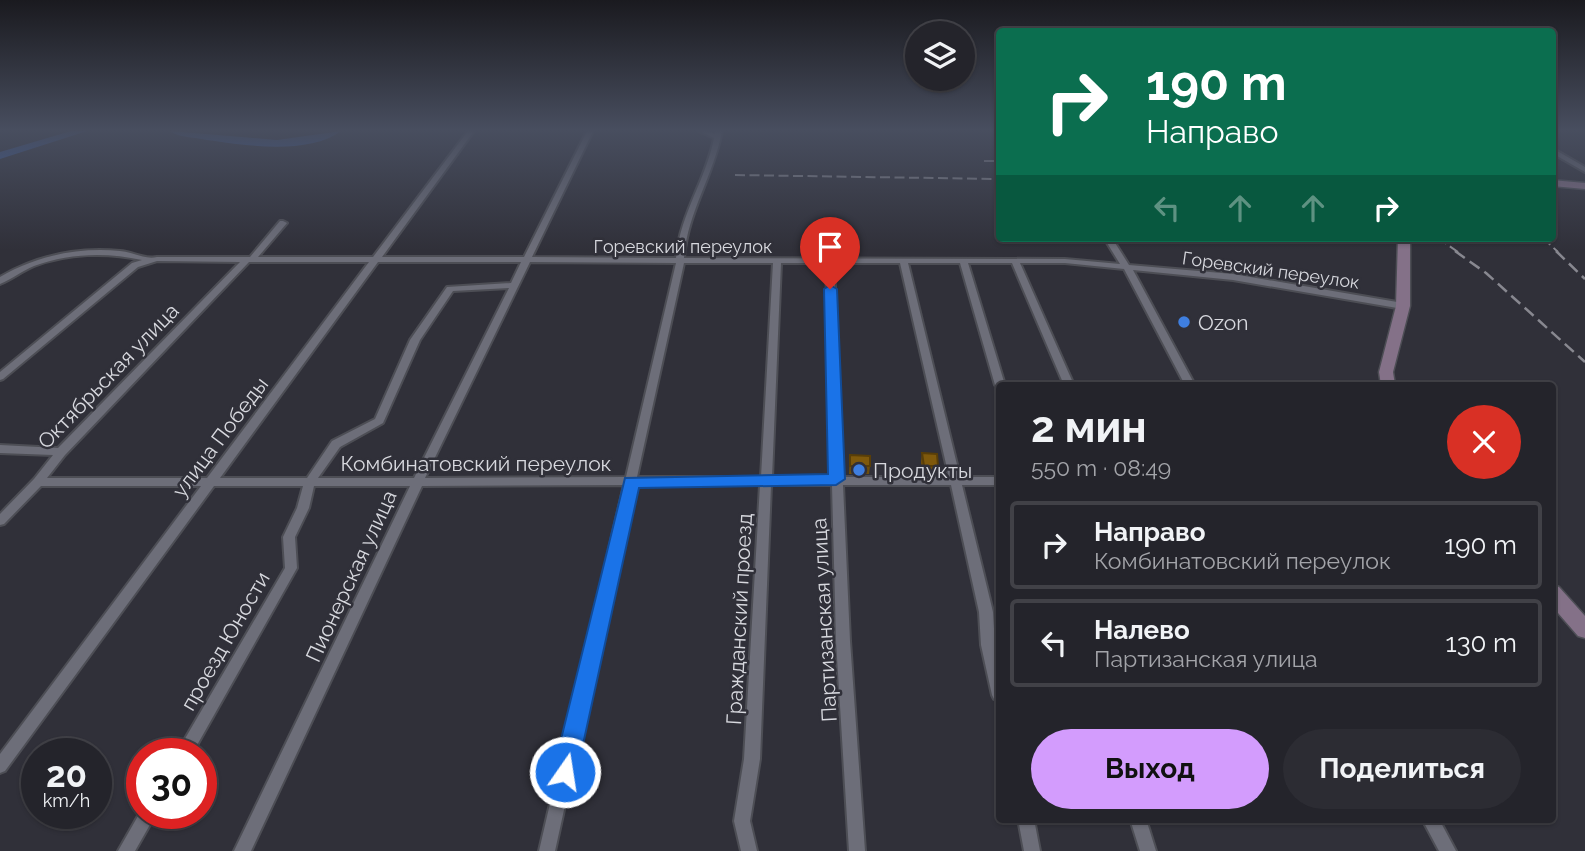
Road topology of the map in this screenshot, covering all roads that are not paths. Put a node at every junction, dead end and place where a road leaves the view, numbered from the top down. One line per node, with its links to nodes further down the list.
1 (442, 171): 11 (street, улица Победы)
2 (571, 171): 12 (street, Пионерская улица)
3 (708, 171): 14 (street)
4 (1556, 183): 5 (main road)
5 (1585, 186)
6 (283, 223): 10 (street, Октябрьская улица)
7 (1110, 242): 19 (street)
8 (1404, 242): 22 (main road)
9 (157, 259): 10 (street, Горевский переулок); 20 (street); 23 (street, Горевский переулок)
10 (250, 259): 11 (street, Горевский переулок); 29 (street, Октябрьская улица)
11 (378, 259): 12 (street, Горевский переулок); 32 (street, улица Победы)
12 (527, 261): 14 (street, Горевский переулок); 21 (street, Пионерская улица)
13 (1015, 261): 18 (street, Горевский переулок); 19 (street, Горевский переулок); 25 (street)
14 (680, 262): 15 (street, Горевский переулок); 37 (street)
15 (776, 262): 16 (street, Горевский переулок); 34 (street, Гражданский проезд)
16 (830, 262): 17 (street, Горевский переулок); 30 (street, Партизанская улица)
17 (904, 262): 18 (street, Горевский переулок); 31 (street)
18 (964, 262): 24 (street)
19 (1126, 267): 22 (street, Горевский переулок); 26 (street)
20 (0, 281)
21 (513, 285): 33 (street, Пионерская улица); 38 (street, проезд Юности)
22 (1403, 306): 27 (main road)
23 (0, 377)
24 (999, 382)
25 (1068, 382)
26 (1187, 382)
27 (1388, 382)
28 (0, 449): 29 (street)
29 (61, 452): 36 (street, Октябрьская улица)
30 (836, 479): 31 (street, Комбинатовский переулок); 34 (street, Комбинатовский переулок); 53 (street, Партизанская улица)
31 (954, 480): 35 (street, Комбинатовский переулок); 42 (street)
32 (211, 481): 36 (street, Комбинатовский переулок); 38 (street, Комбинатовский переулок); 44 (street, улица Победы)
33 (418, 481): 37 (street, Комбинатовский переулок); 38 (street, Комбинатовский переулок); 50 (street, Пионерская улица)
34 (764, 481): 37 (street, Комбинатовский переулок); 52 (street, Гражданский проезд)
35 (996, 481)
36 (37, 482): 39 (street, Октябрьская улица)
37 (631, 482): 51 (street)
38 (309, 483): 43 (street, проезд Юности)
39 (0, 521)
40 (1556, 597): 41 (main road)
41 (1585, 630)
42 (996, 681)
43 (193, 738)
44 (0, 766)
45 (1027, 823): 54 (street)
46 (1139, 823): 55 (street)
47 (1432, 823): 56 (street)
48 (139, 829): 49 (street)
49 (126, 851)
50 (242, 851)
51 (547, 851)
52 (749, 851)
53 (857, 851)
54 (1032, 851)
55 (1148, 851)
56 (1448, 851)

